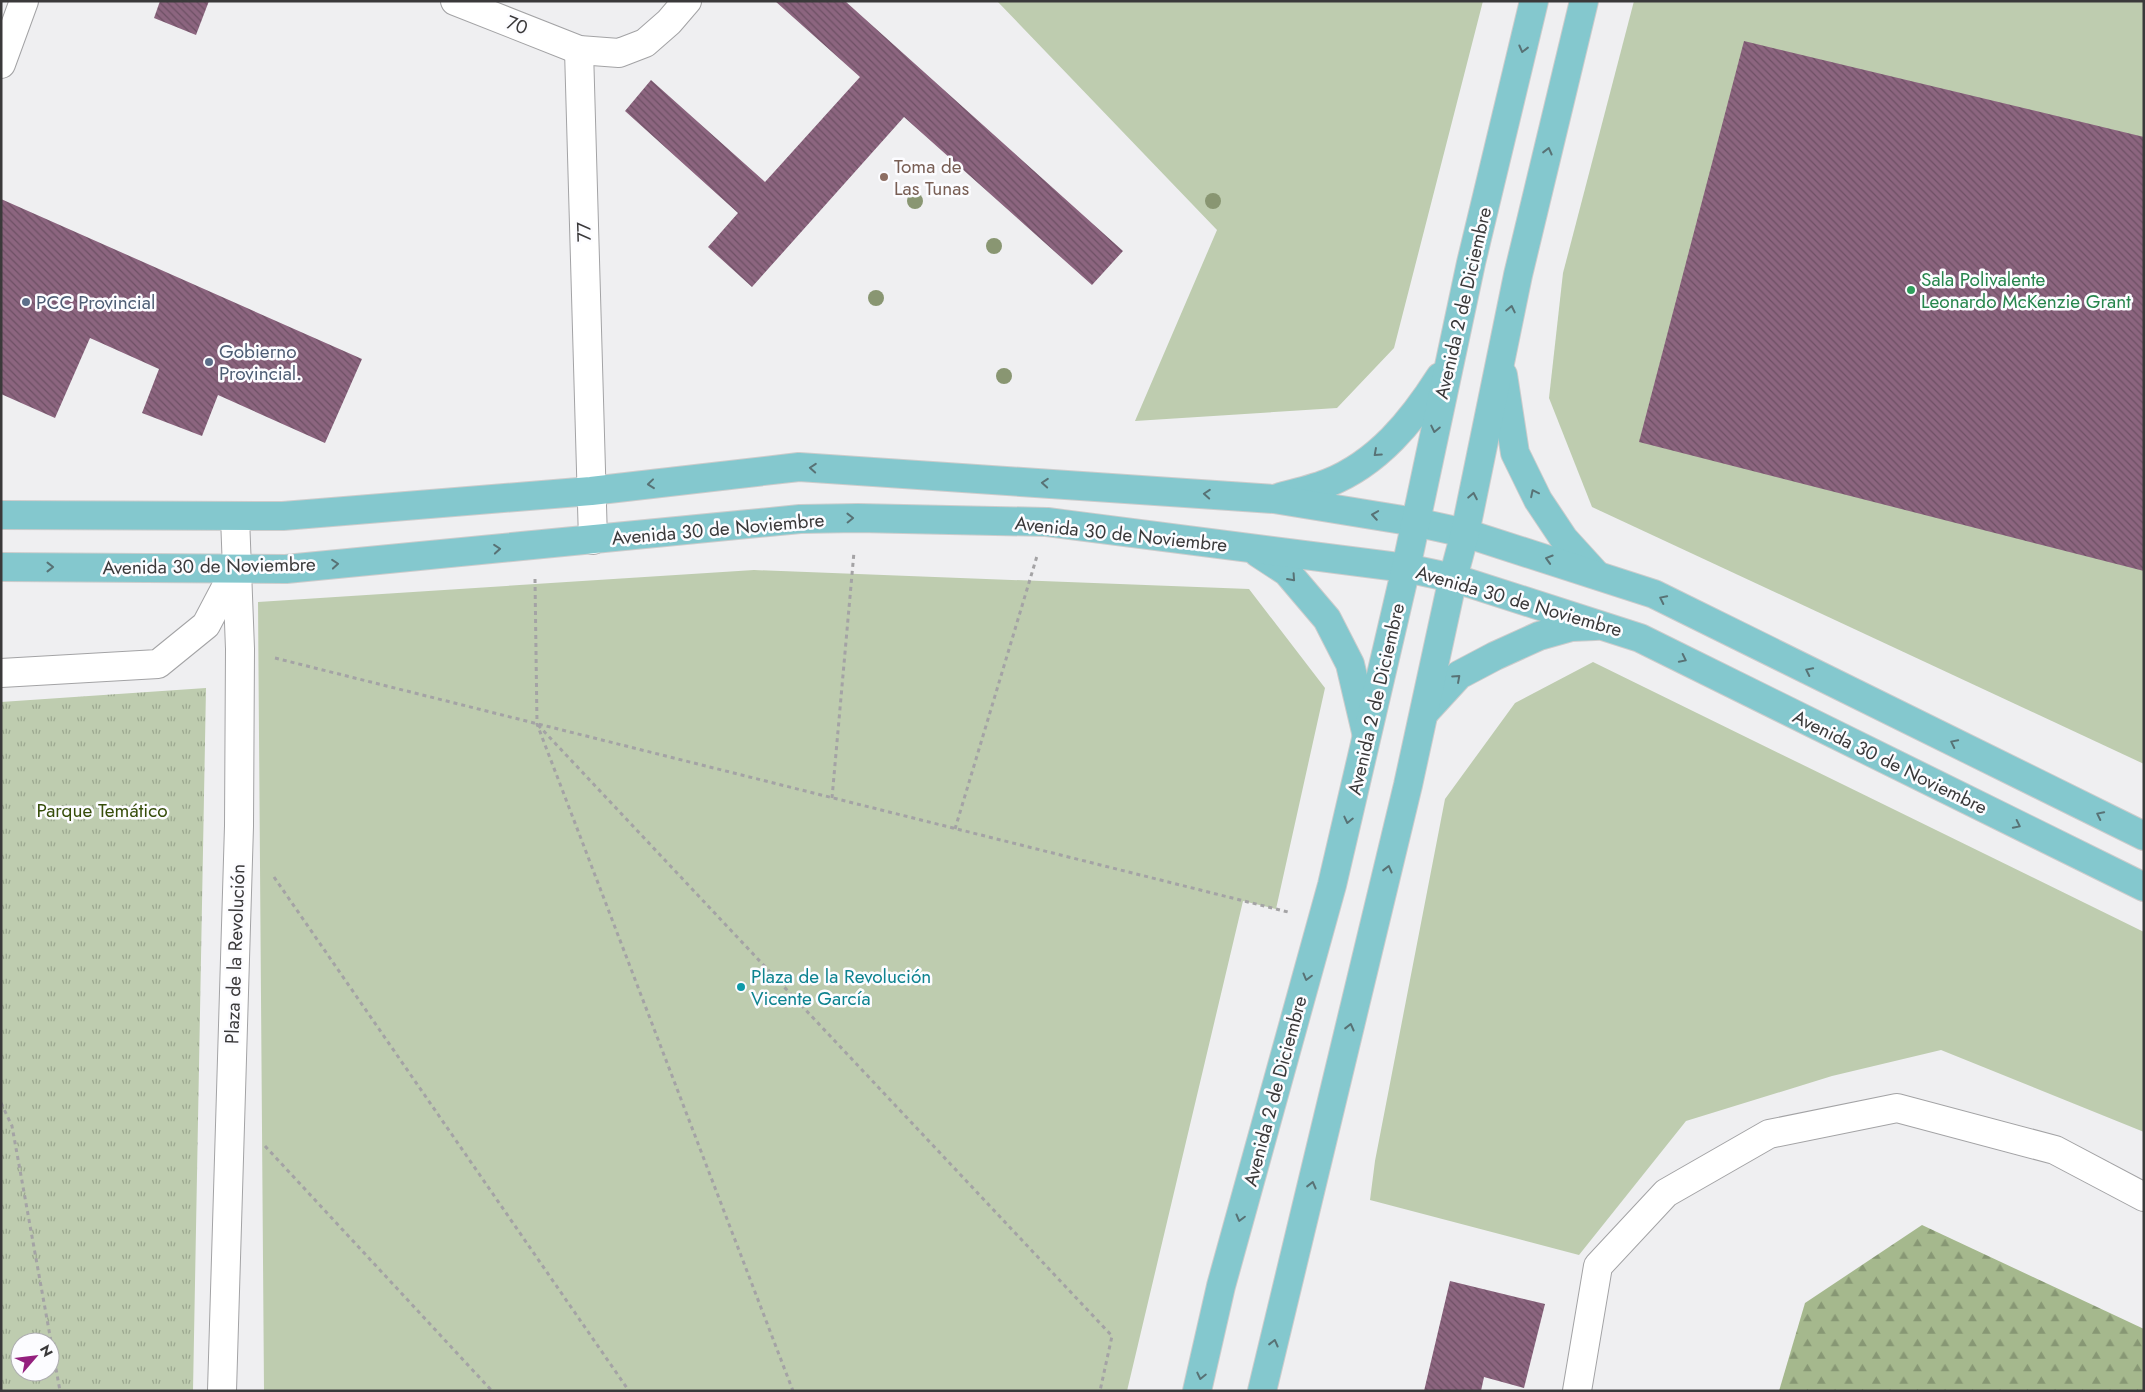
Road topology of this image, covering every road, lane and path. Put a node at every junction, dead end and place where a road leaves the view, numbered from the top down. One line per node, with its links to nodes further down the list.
1 (24, 1): 7 (street)
2 (455, 1): 6 (street, 70)
3 (687, 1): 6 (street)
4 (1534, 1): 9 (main road, Avenida 2 de Diciembre, one-way to 9)
5 (1584, 1): 8 (main road, one-way to 5)
6 (579, 50): 10 (street, 77)
7 (1, 64)
8 (1500, 356): 17 (main road, one-way to 8); 24 (main road, one-way to 8)
9 (1450, 360): 11 (main road, one-way to 11); 16 (main road, Avenida 2 de Diciembre, one-way to 16)
10 (592, 491): 11 (main road, one-way to 10); 13 (main road); 18 (street, 77)
11 (1274, 499): 16 (main road, one-way to 11)
12 (1, 515): 13 (main road)
13 (235, 517): 22 (street, Plaza de la Revolución)
14 (858, 518): 15 (main road, Avenida 30 de Noviembre); 18 (main road, Avenida 30 de Noviembre, one-way to 14); 32 (path)
15 (1047, 522): 20 (main road, Avenida 30 de Noviembre); 33 (path)
16 (1415, 522): 17 (main road); 23 (main road, Avenida 2 de Diciembre)
17 (1466, 533): 24 (main road, one-way to 17); 25 (main road)
18 (593, 540): 19 (main road, Avenida 30 de Noviembre)
19 (534, 545): 22 (main road, Avenida 30 de Noviembre, one-way to 19); 30 (path)
20 (1252, 549): 23 (main road, Avenida 30 de Noviembre); 31 (main road, one-way to 31)
21 (1, 567): 22 (main road, Avenida 30 de Noviembre, one-way to 22)
22 (236, 568): 27 (street, Plaza de la Revolución); 28 (street)
23 (1406, 568): 25 (main road, Avenida 30 de Noviembre); 31 (main road, Avenida 2 de Diciembre)
24 (1596, 573): 34 (main road, one-way to 24)
25 (1453, 578): 26 (main road, Avenida 30 de Noviembre); 29 (main road)
26 (1607, 626): 29 (main road, one-way to 26); 36 (main road, Avenida 30 de Noviembre, one-way to 36)
27 (240, 650): 30 (path); 39 (street, Plaza de la Revolución)
28 (1, 673)
29 (1424, 714): 48 (main road, one-way to 29)
30 (537, 724): 32 (path); 45 (path); 46 (path)
31 (1367, 738): 37 (main road, Avenida 2 de Diciembre, one-way to 37)
32 (832, 798): 33 (path)
33 (955, 829): 37 (path)
34 (2144, 836)
35 (273, 875): 44 (path)
36 (2144, 887)
37 (1322, 921): 47 (main road, Avenida 2 de Diciembre, one-way to 47)
38 (1, 1103): 41 (path)
39 (231, 1109): 42 (street, Plaza de la Revolución); 43 (path)
40 (2144, 1197): 49 (street)
41 (60, 1391)
42 (222, 1391)
43 (492, 1391)
44 (629, 1391)
45 (793, 1391)
46 (1100, 1391)
47 (1197, 1391)
48 (1262, 1391)
49 (1577, 1391)

